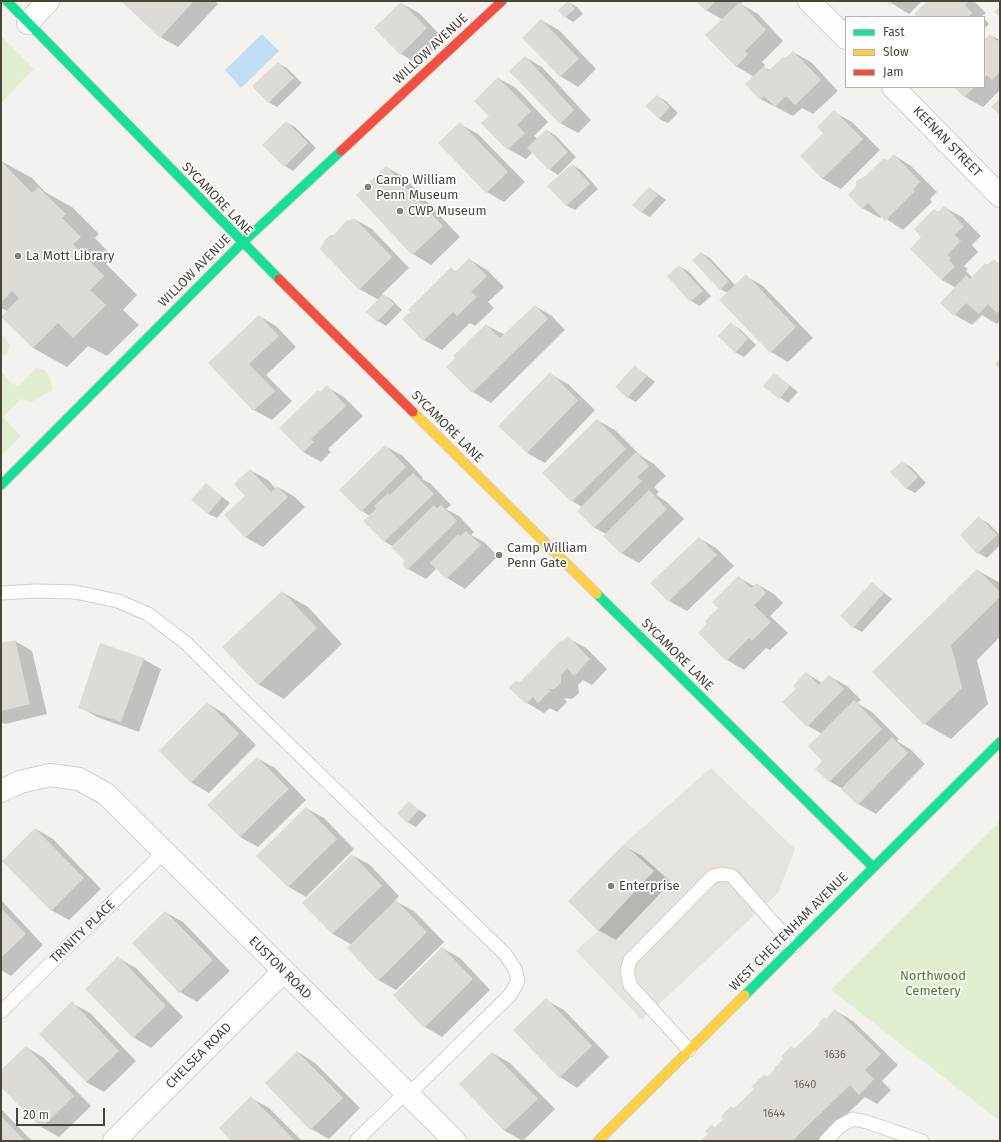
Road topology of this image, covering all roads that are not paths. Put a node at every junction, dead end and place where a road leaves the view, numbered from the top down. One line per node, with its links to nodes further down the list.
1 (7, 1): 5 (main road, SYCAMORE LANE)
2 (48, 1): 5 (street)
3 (502, 1): 9 (main road, WILLOW AVENUE)
4 (810, 1): 6 (street)
5 (28, 23): 9 (main road, SYCAMORE LANE)
6 (845, 37)
7 (894, 88): 8 (street, KEENAN STREET)
8 (1000, 196)
9 (242, 243): 10 (main road, WILLOW AVENUE); 15 (main road, SYCAMORE LANE)
10 (1, 485)
11 (1, 593): 20 (lane)
12 (1000, 742): 15 (main road, WEST CHELTENHAM AVENUE)
13 (1, 791): 14 (street, EUSTON ROAD)
14 (164, 852): 17 (street, EUSTON ROAD); 18 (lane, TRINITY PLACE)
15 (873, 867): 16 (main road, WEST CHELTENHAM AVENUE)
16 (794, 946): 19 (main road, WEST CHELTENHAM AVENUE); 19 (lane)
17 (284, 971): 20 (street, EUSTON ROAD); 21 (street, CHELSEA ROAD)
18 (1, 1012)
19 (689, 1050): 24 (main road, WEST CHELTENHAM AVENUE)
20 (407, 1093): 22 (lane); 23 (street, EUSTON ROAD)
21 (114, 1141)
22 (356, 1141)
23 (455, 1141)
24 (598, 1141)
25 (826, 1141): 26 (lane)
26 (922, 1141)

